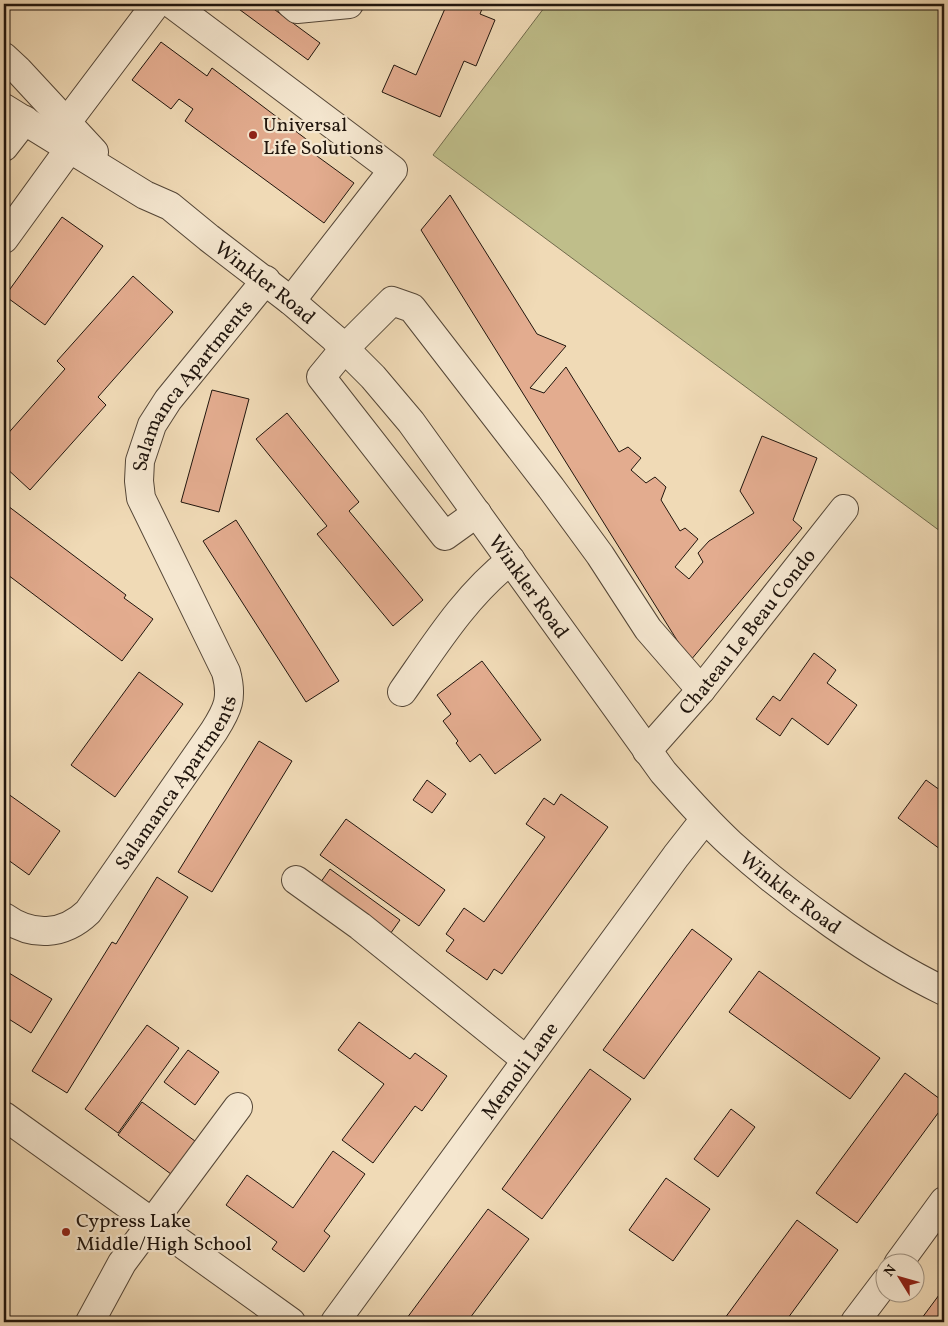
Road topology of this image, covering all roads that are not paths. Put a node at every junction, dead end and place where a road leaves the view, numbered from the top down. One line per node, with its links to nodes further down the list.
1 (156, 4): 7 (street)
2 (172, 4): 11 (street)
3 (290, 4): 4 (street)
4 (349, 4)
5 (4, 57): 7 (street, Winkler Road)
6 (14, 114): 7 (street, Winkler Road); 8 (street)
7 (69, 135): 9 (street); 10 (street, Winkler Road)
8 (4, 147)
9 (4, 239)
10 (266, 280): 11 (street, Winkler Road); 21 (street, Salamanca Apartments)
11 (292, 301): 12 (street, Winkler Road)
12 (344, 349): 14 (street, Winkler Road); 14 (street); 16 (street)
13 (844, 509): 16 (street, Chateau Le Beau Condo)
14 (477, 513): 15 (street, Winkler Road)
15 (510, 560): 17 (street); 18 (street, Winkler Road)
16 (701, 690): 18 (street, Chateau Le Beau Condo)
17 (402, 692)
18 (647, 751): 19 (street, Winkler Road)
19 (705, 819): 22 (street, Winkler Road); 23 (street, Memoli Lane)
20 (296, 880): 23 (street)
21 (4, 917)
22 (944, 991)
23 (526, 1060): 32 (street, Memoli Lane)
24 (238, 1107): 27 (street)
25 (4, 1116): 27 (street)
26 (944, 1201): 28 (street)
27 (151, 1223): 30 (street); 31 (street)
28 (905, 1254)
29 (876, 1294): 33 (street)
30 (90, 1322)
31 (290, 1322)
32 (335, 1322)
33 (855, 1322)

